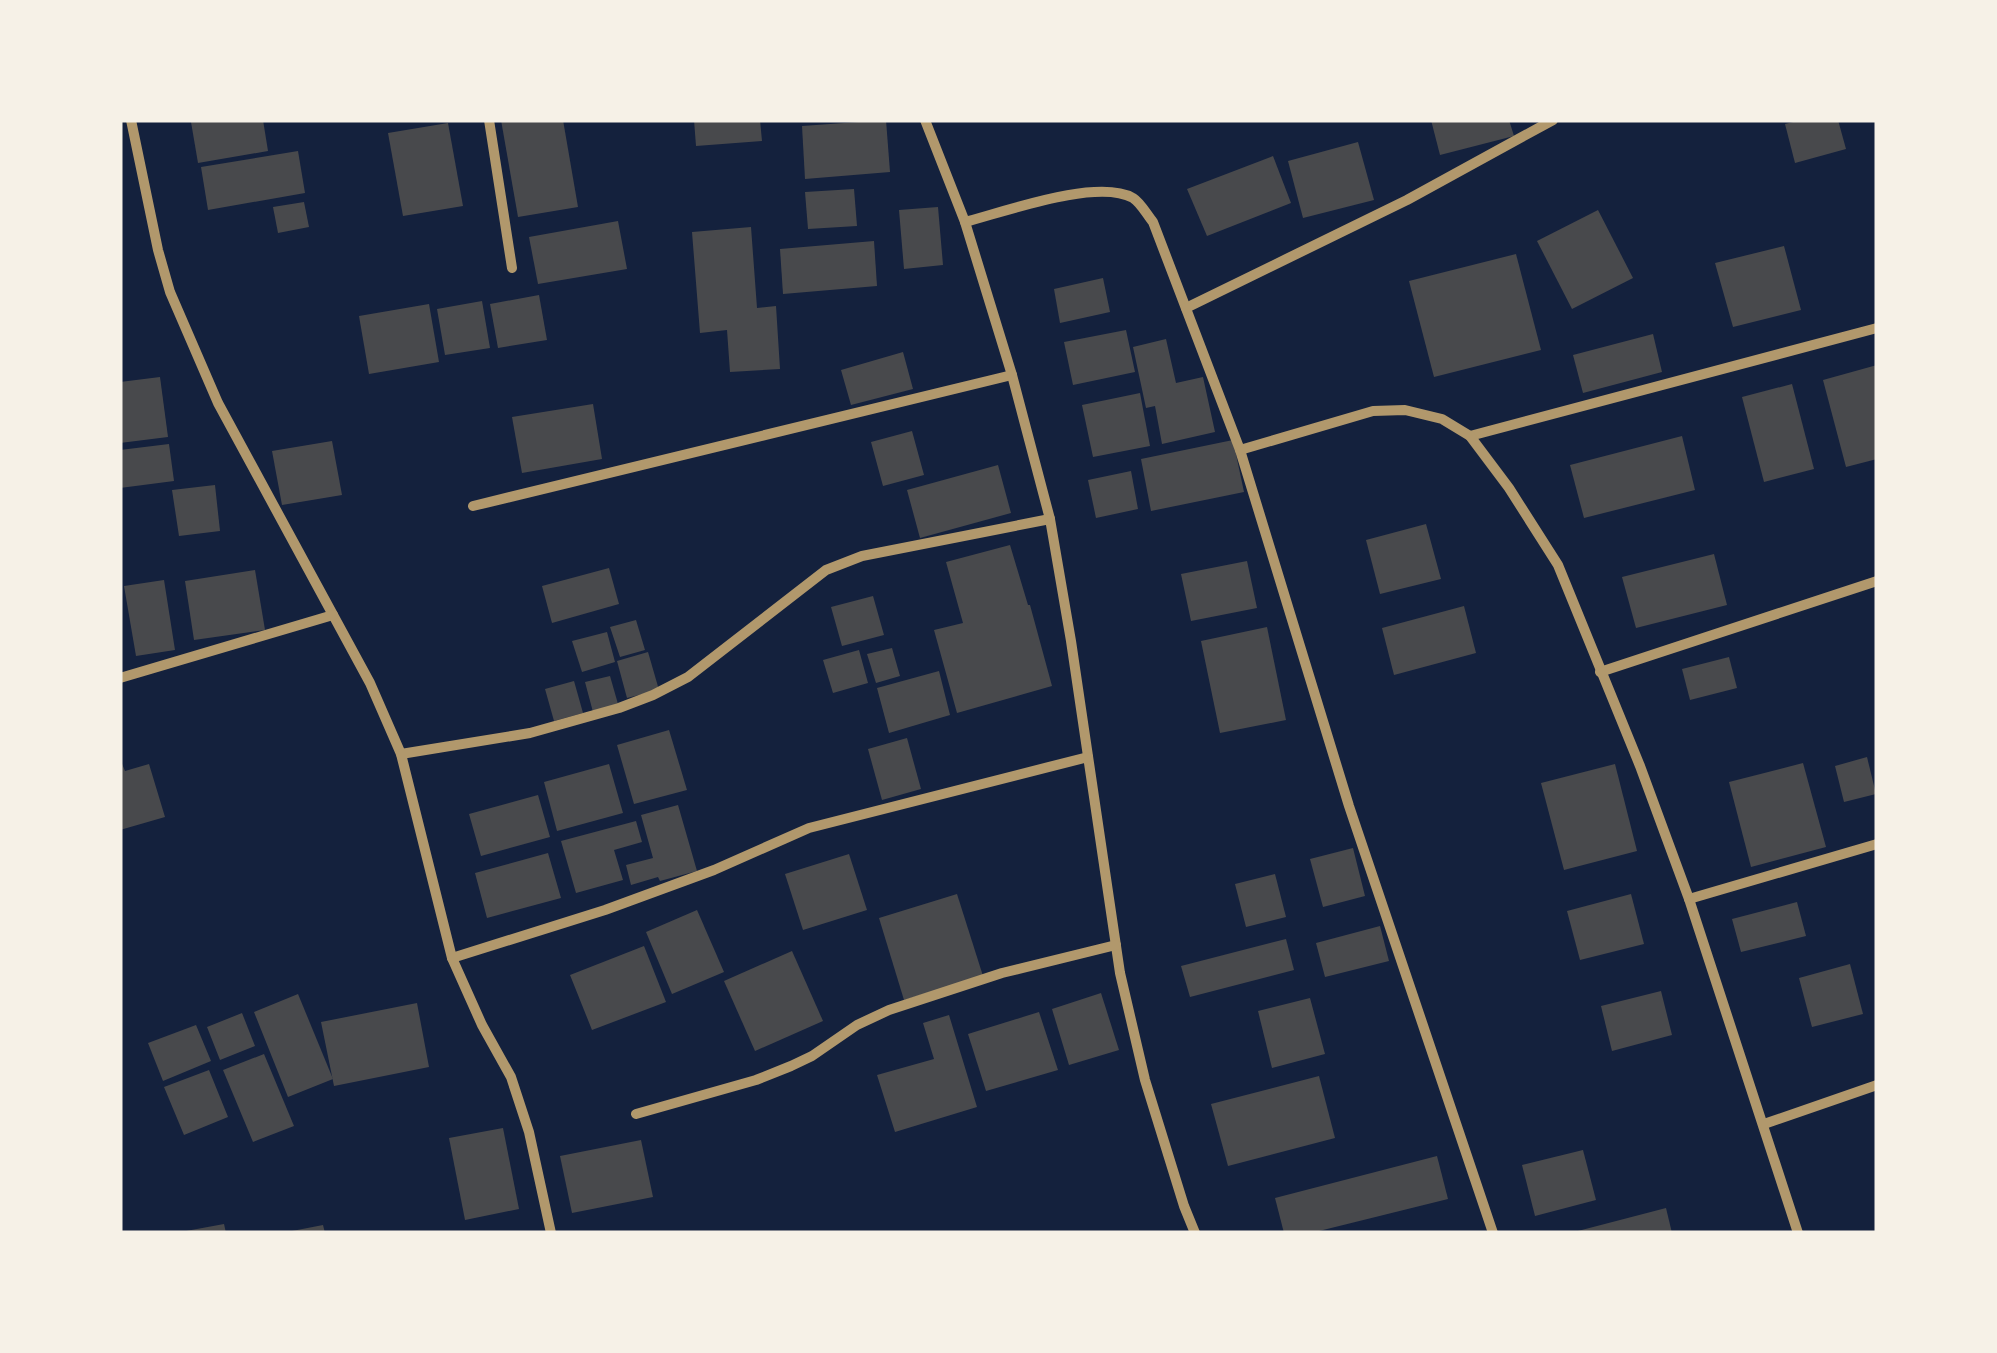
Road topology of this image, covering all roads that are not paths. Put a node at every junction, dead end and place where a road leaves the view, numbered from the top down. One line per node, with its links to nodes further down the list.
1 (130, 120): 15 (street)
2 (490, 120): 6 (street)
3 (925, 120): 5 (street)
4 (1553, 120): 7 (street)
5 (964, 222): 7 (street); 9 (street)
6 (512, 268)
7 (1186, 308): 11 (street)
8 (1877, 328): 10 (street)
9 (1012, 375): 12 (street); 13 (street)
10 (1470, 436): 11 (street); 16 (street)
11 (1240, 450): 29 (street)
12 (473, 506)
13 (1050, 518): 18 (street); 19 (street)
14 (1877, 581): 16 (street)
15 (333, 615): 17 (street); 18 (street)
16 (1600, 672): 21 (street)
17 (120, 678)
18 (401, 754): 23 (street)
19 (1088, 757): 22 (street); 23 (street)
20 (1877, 844): 21 (street)
21 (1689, 899): 26 (street)
22 (1116, 945): 25 (street); 28 (street)
23 (452, 958): 27 (street)
24 (1877, 1085): 26 (street)
25 (636, 1114)
26 (1764, 1124): 30 (street)
27 (552, 1233)
28 (1195, 1233)
29 (1492, 1233)
30 (1798, 1233)

